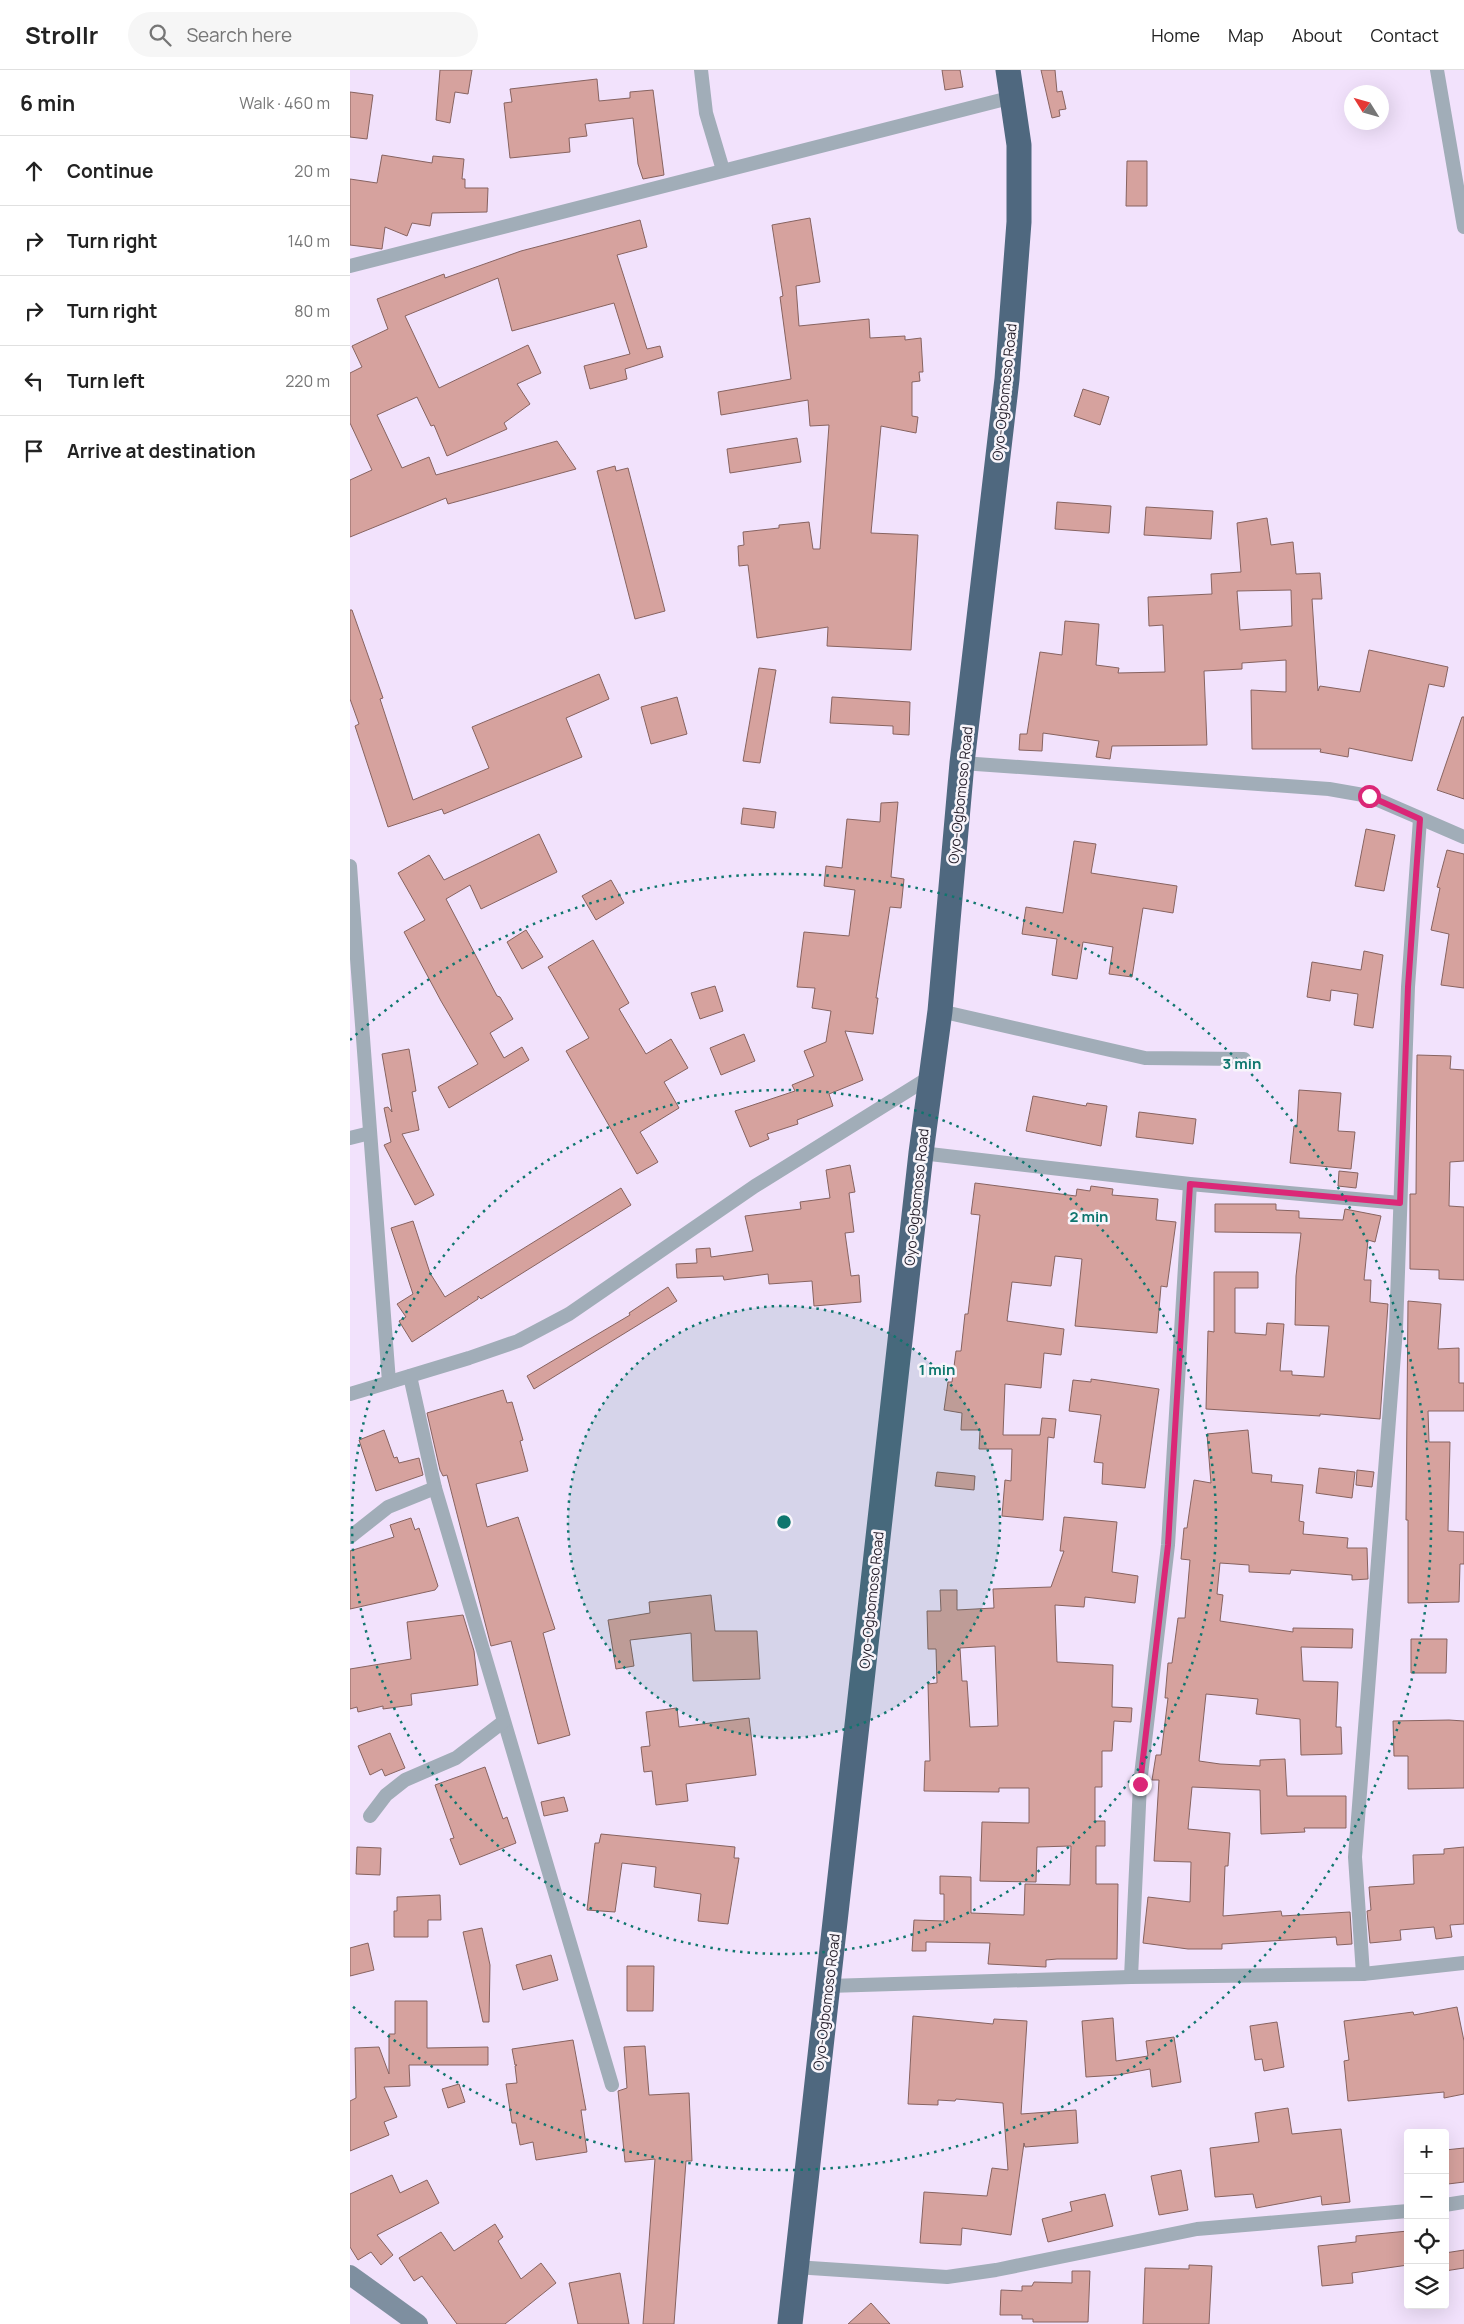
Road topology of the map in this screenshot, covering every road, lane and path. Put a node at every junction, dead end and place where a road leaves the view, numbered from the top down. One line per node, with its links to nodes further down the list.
1 (701, 70): 5 (street)
2 (1008, 70): 4 (highway, Oyo-Ogbomoso Road)
3 (1437, 70): 6 (street)
4 (1013, 97): 5 (street); 8 (highway, Oyo-Ogbomoso Road)
5 (723, 170): 7 (street)
6 (1464, 227)
7 (350, 266)
8 (962, 763): 9 (street); 12 (highway, Oyo-Ogbomoso Road)
9 (1420, 819): 10 (street); 19 (street)
10 (1464, 837)
11 (350, 866): 15 (street)
12 (940, 1011): 13 (street); 14 (highway, Oyo-Ogbomoso Road)
13 (1244, 1059)
14 (930, 1077): 17 (highway, Oyo-Ogbomoso Road); 20 (street)
15 (370, 1133): 16 (street); 21 (street)
16 (350, 1138)
17 (921, 1153): 18 (street); 30 (highway, Oyo-Ogbomoso Road)
18 (1190, 1184): 19 (street); 29 (street)
19 (1400, 1203): 28 (street)
20 (410, 1376): 21 (street); 23 (street)
21 (389, 1382): 22 (street)
22 (350, 1394)
23 (435, 1488): 24 (street); 25 (street)
24 (350, 1537)
25 (503, 1722): 26 (street); 31 (street)
26 (370, 1816)
27 (1464, 1963): 28 (street)
28 (1363, 1974): 29 (street)
29 (1131, 1977): 30 (street)
30 (828, 1986): 35 (highway, Oyo-Ogbomoso Road)
31 (612, 2085)
32 (1464, 2202): 33 (street)
33 (1449, 2204)
34 (1404, 2211): 35 (street)
35 (795, 2268): 38 (highway, Oyo-Ogbomoso Road)
36 (350, 2275): 37 (street)
37 (418, 2324)
38 (790, 2324)

